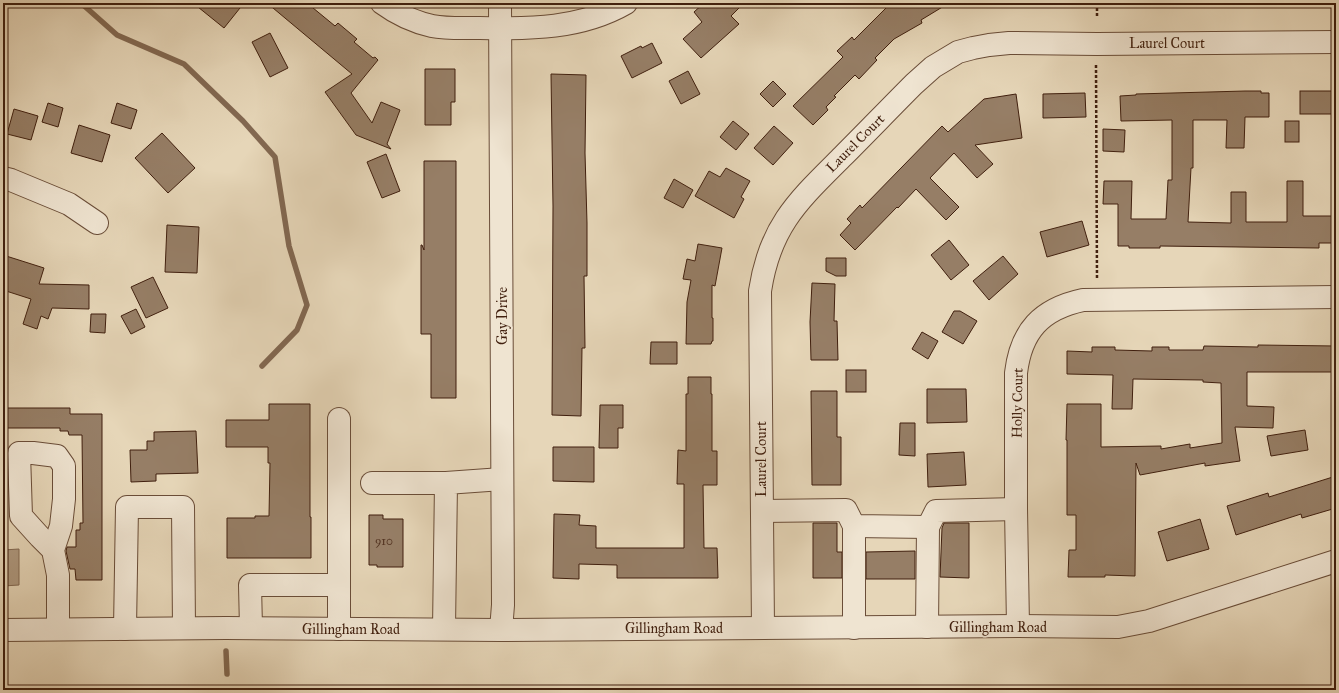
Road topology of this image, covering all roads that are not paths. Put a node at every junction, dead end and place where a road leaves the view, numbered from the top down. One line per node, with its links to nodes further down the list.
1 (382, 3): 4 (street)
2 (500, 3): 4 (street, Gay Drive)
3 (626, 3): 4 (street)
4 (500, 28): 10 (street, Gay Drive)
5 (1336, 42): 14 (street, Laurel Court)
6 (3, 178): 7 (street)
7 (97, 222)
8 (1336, 297): 13 (street, Holly Court)
9 (339, 419): 19 (street)
10 (502, 479): 11 (street); 31 (street, Gay Drive)
11 (446, 482): 12 (street); 29 (street)
12 (372, 483)
13 (1016, 509): 16 (street); 20 (street, Holly Court)
14 (762, 511): 15 (street); 24 (street, Laurel Court)
15 (854, 526): 16 (street); 25 (street)
16 (928, 527): 21 (street)
17 (53, 550): 26 (street)
18 (1336, 561): 20 (street, Gillingham Road)
19 (339, 585): 23 (street); 28 (street)
20 (1018, 626): 21 (street, Gillingham Road)
21 (927, 627): 25 (street, Gillingham Road)
22 (184, 628): 23 (street, Gillingham Road); 27 (street, Gillingham Road); 27 (street)
23 (251, 628): 28 (street, Gillingham Road)
24 (763, 628): 25 (street, Gillingham Road); 31 (street, Gillingham Road)
25 (854, 628)
26 (58, 629): 27 (street, Gillingham Road); 30 (street, Gillingham Road)
27 (125, 629)
28 (339, 629): 29 (street, Gillingham Road)
29 (444, 629): 31 (street, Gillingham Road)
30 (3, 630)
31 (501, 630)

